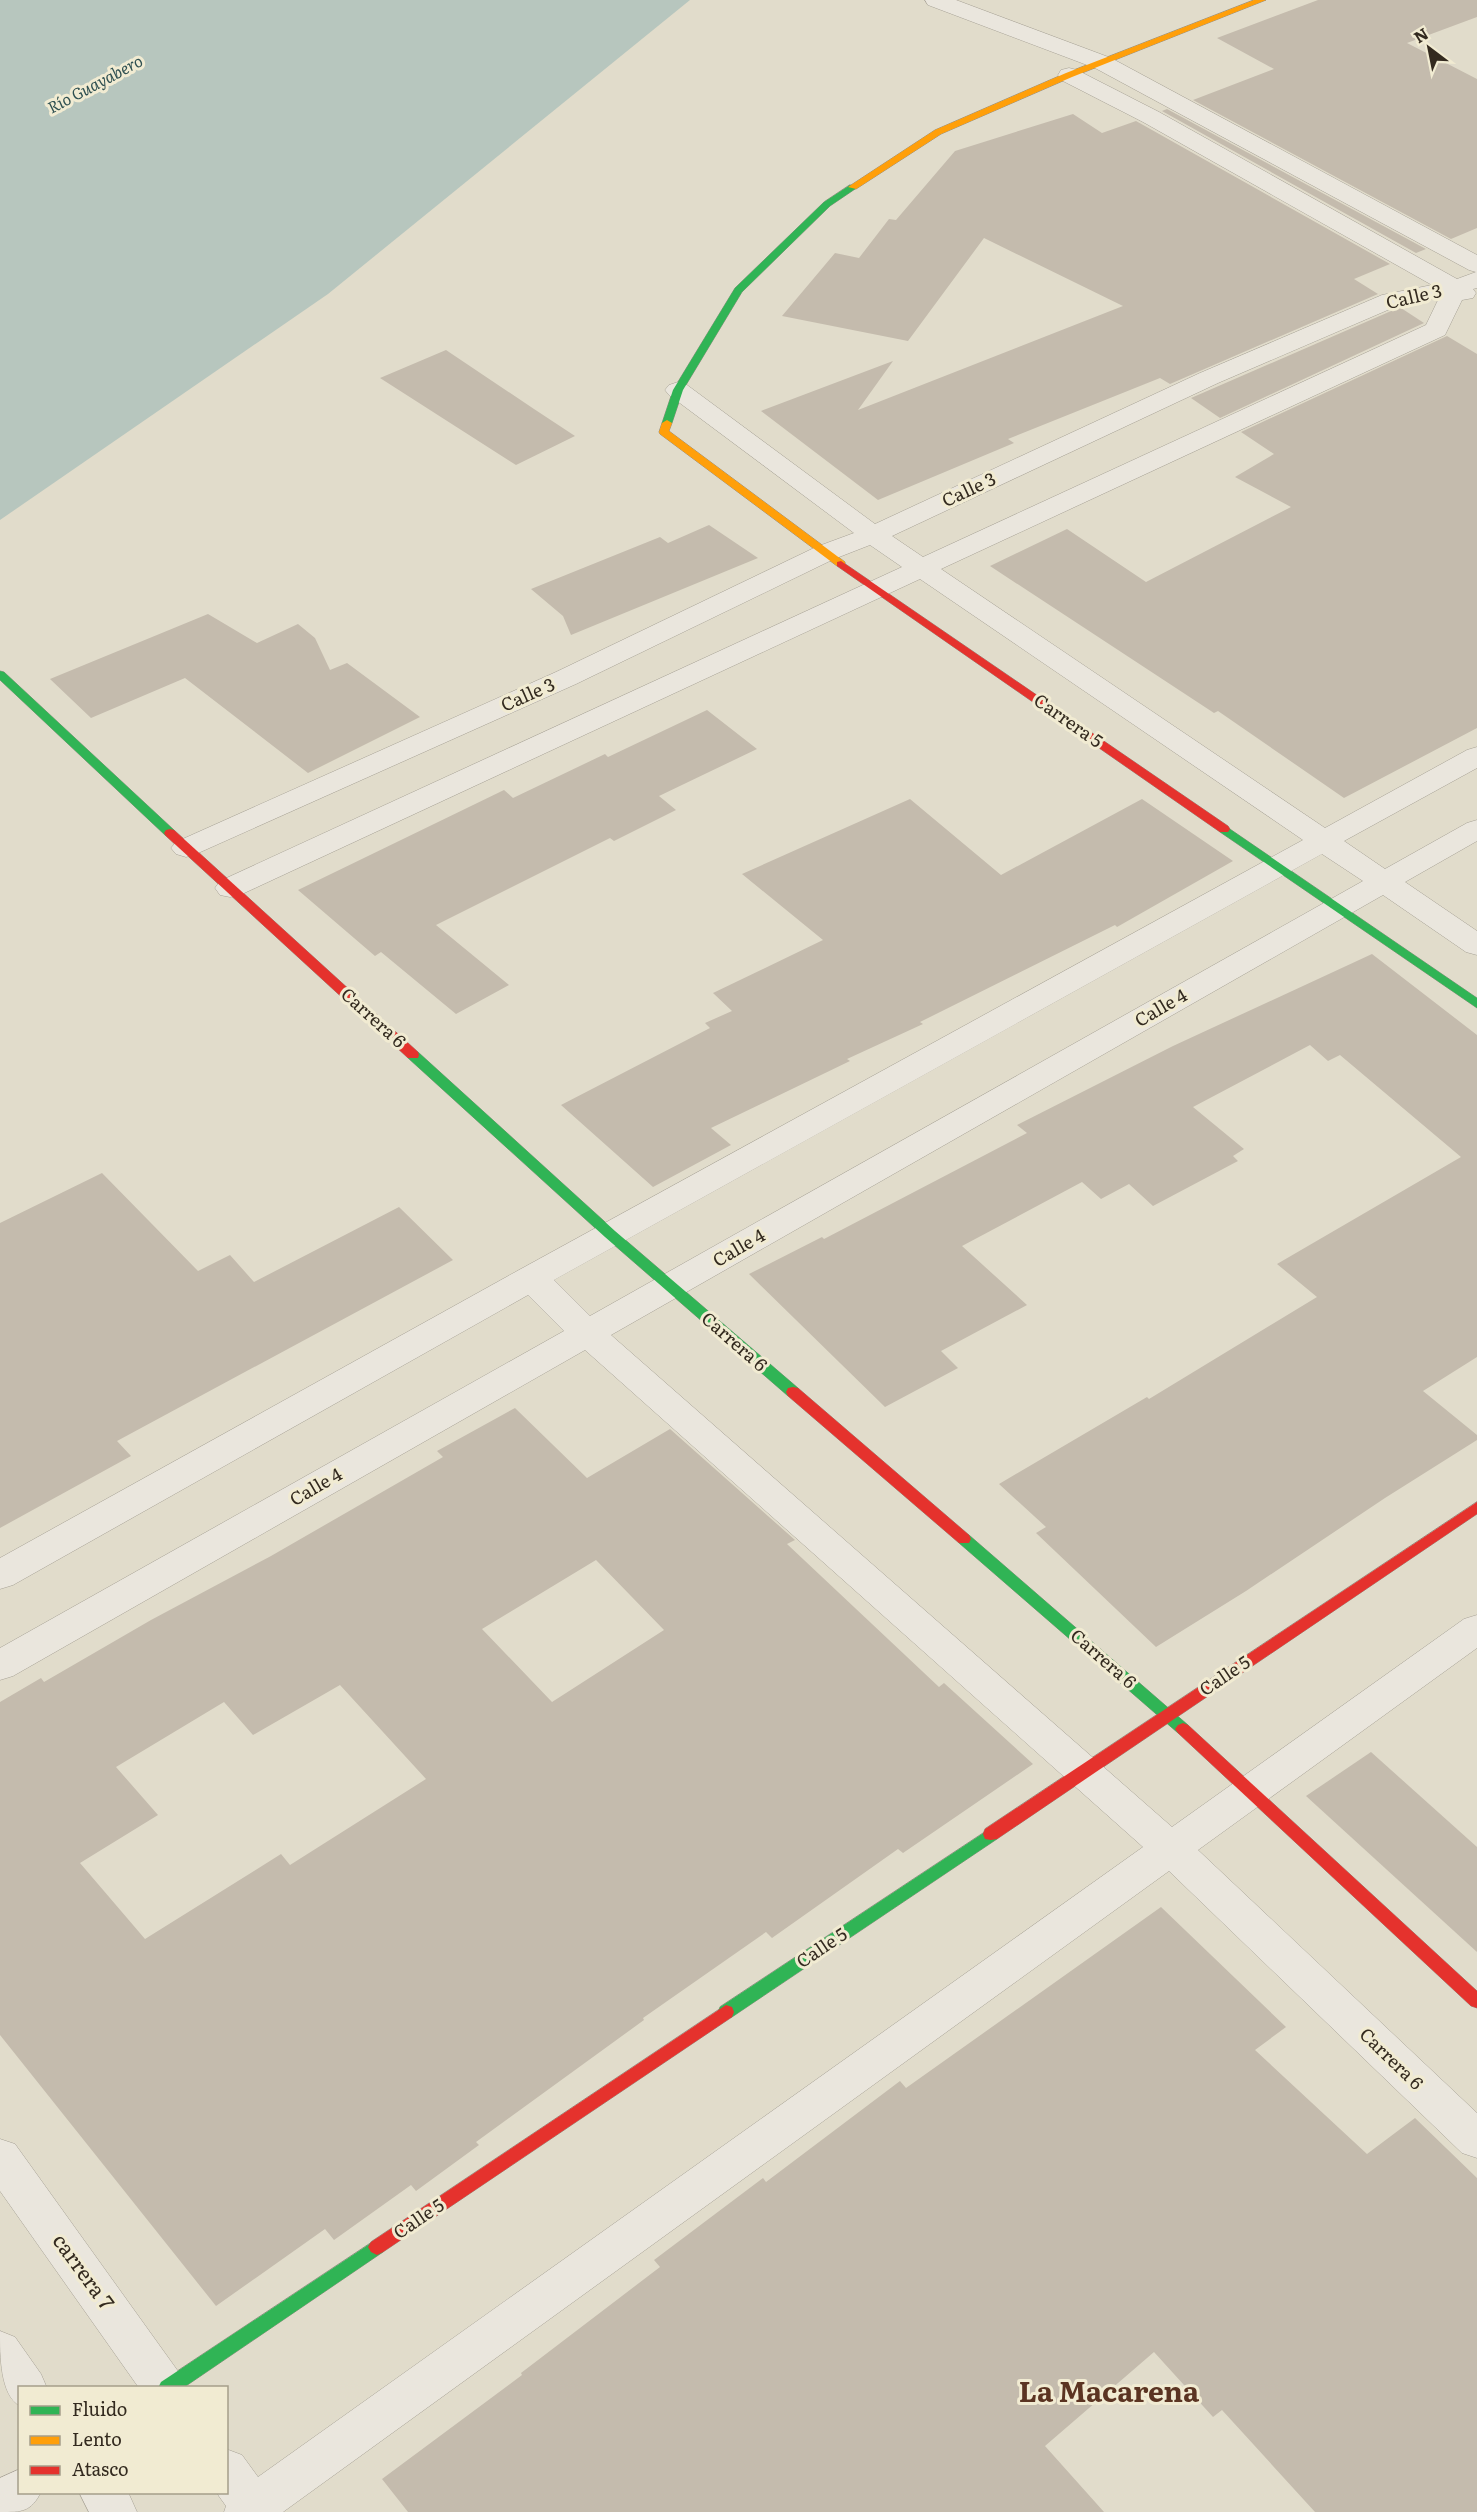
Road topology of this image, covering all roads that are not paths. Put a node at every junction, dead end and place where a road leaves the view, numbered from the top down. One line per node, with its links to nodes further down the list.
1 (936, 0): 3 (street)
2 (1262, 0): 3 (street)
3 (1103, 63): 4 (street); 5 (street)
4 (1069, 75): 6 (street); 7 (street)
5 (1477, 265)
6 (1470, 289): 8 (street, Calle 3); 10 (street, Calle 3)
7 (678, 390): 8 (street); 9 (street, Carrera 5)
8 (873, 535): 9 (street, Calle 3); 10 (street)
9 (825, 553): 11 (street, Carrera 5); 16 (street, Calle 3)
10 (924, 569): 11 (street, Calle 3); 15 (street)
11 (879, 590): 17 (street, Carrera 5); 19 (street, Calle 3)
12 (0, 674): 16 (street, Carrera 6)
13 (1477, 756): 15 (street)
14 (1477, 829): 18 (street, Calle 4)
15 (1324, 840): 17 (street); 18 (street)
16 (186, 848): 19 (street, Carrera 6)
17 (1277, 866): 20 (street, Carrera 5); 23 (street)
18 (1384, 882): 20 (street, Calle 4); 21 (street)
19 (230, 888): 23 (street, Carrera 6)
20 (1338, 908): 22 (street, Carrera 5); 25 (street, Calle 4)
21 (1477, 945)
22 (1477, 1004)
23 (610, 1234): 24 (street); 25 (street, Carrera 6)
24 (531, 1278): 26 (street, Carrera 6); 28 (street)
25 (670, 1287): 26 (street, Calle 4); 31 (street, Carrera 6)
26 (587, 1334): 30 (street, Calle 4); 32 (street, Carrera 6)
27 (1477, 1507): 31 (street, Calle 5)
28 (0, 1575)
29 (1477, 1629): 33 (street)
30 (0, 1666)
31 (1168, 1715): 32 (street, Calle 5); 33 (street, Carrera 6)
32 (1084, 1772): 34 (street, Carrera 6); 41 (street, Calle 5)
33 (1251, 1792): 34 (street); 35 (street, Carrera 6)
34 (1171, 1849): 36 (street, Carrera 6); 46 (street)
35 (1477, 2001)
36 (1477, 2140)
37 (0, 2157): 40 (street, carrera 7)
38 (0, 2351): 39 (street)
39 (25, 2386)
40 (165, 2386)
41 (169, 2386)
42 (228, 2473): 46 (street)
43 (18, 2491): 45 (street)
44 (102, 2494): 47 (street)
45 (0, 2504)
46 (252, 2510)
47 (115, 2512)

